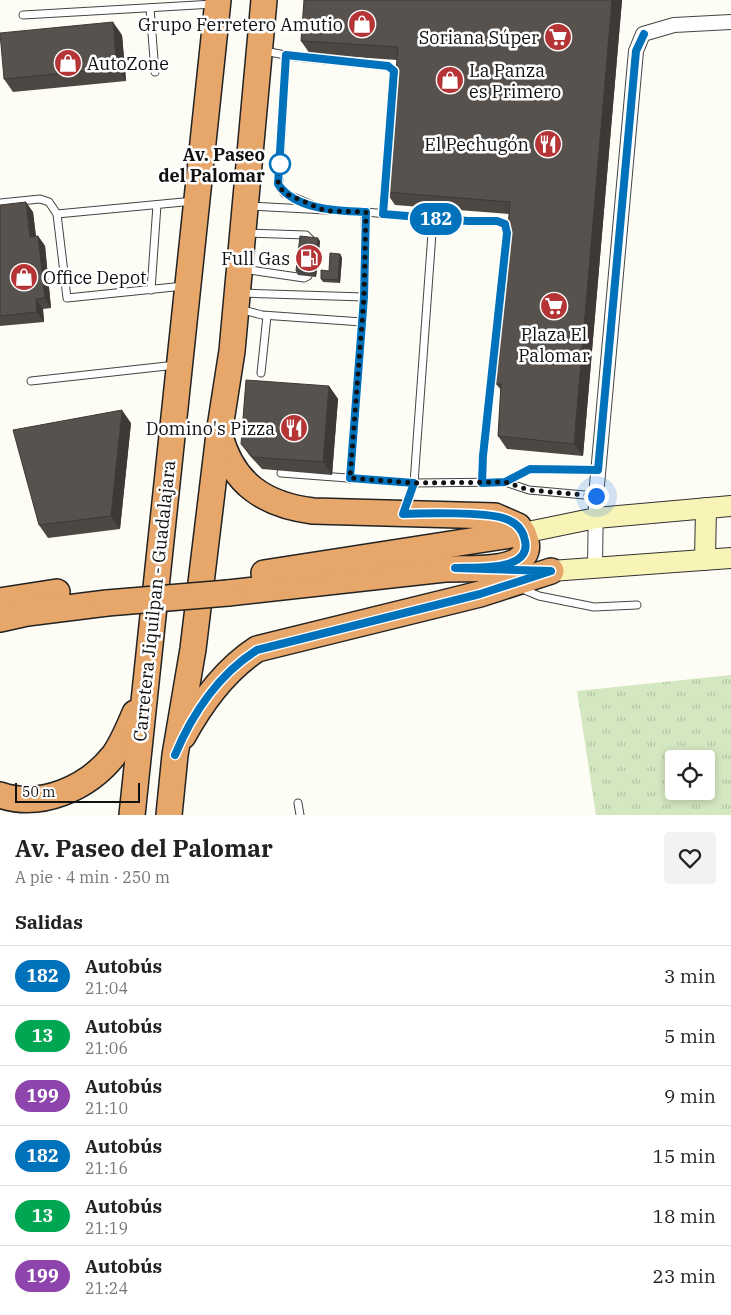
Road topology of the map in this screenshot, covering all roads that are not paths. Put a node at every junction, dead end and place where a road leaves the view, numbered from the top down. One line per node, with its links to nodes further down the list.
1 (264, 0): 6 (highway)
2 (217, 2): 3 (lane); 9 (highway, Carretera Jiquilpan - Guadalajara)
3 (150, 8): 4 (lane); 8 (lane)
4 (23, 15)
5 (731, 22): 31 (street)
6 (259, 50): 7 (lane); 12 (highway)
7 (286, 55): 13 (lane); 16 (lane)
8 (155, 72)
9 (196, 201): 11 (lane); 21 (highway, Carretera Jiquilpan - Guadalajara)
10 (0, 203): 15 (lane)
11 (157, 205): 15 (lane); 22 (lane)
12 (245, 205): 13 (lane); 18 (highway)
13 (326, 211): 14 (lane)
14 (366, 212): 16 (lane); 24 (lane)
15 (57, 214): 22 (lane)
16 (383, 214): 17 (lane)
17 (433, 219): 35 (lane); 36 (lane)
18 (242, 233): 19 (lane); 23 (highway)
19 (311, 240)
20 (308, 276): 23 (lane)
21 (188, 286): 22 (lane); 27 (highway, Carretera Jiquilpan - Guadalajara)
22 (151, 290)
23 (238, 290): 24 (lane); 25 (lane); 30 (highway)
24 (364, 297): 26 (lane)
25 (268, 316): 26 (lane); 28 (lane)
26 (362, 322): 33 (lane)
27 (179, 365): 29 (lane); 54 (highway, Carretera Jiquilpan - Guadalajara)
28 (261, 373)
29 (31, 381)
30 (220, 434): 40 (highway); 55 (highway)
31 (598, 470): 34 (lane); 37 (street)
32 (281, 472): 33 (lane)
33 (350, 478): 35 (lane)
34 (505, 482): 36 (lane); 37 (lane)
35 (414, 483): 36 (lane); 40 (lane)
36 (482, 483)
37 (596, 496): 41 (street)
38 (731, 506): 39 (street)
39 (706, 508): 41 (street); 44 (street)
40 (403, 514): 42 (highway)
41 (596, 518): 42 (street); 45 (street)
42 (523, 533): 46 (highway); 49 (highway)
43 (731, 558): 44 (street)
44 (705, 560): 45 (street)
45 (596, 567): 47 (street)
46 (455, 568): 47 (highway); 49 (highway)
47 (551, 571): 48 (highway)
48 (512, 585): 52 (lane); 55 (highway)
49 (227, 586): 50 (highway, bridge)
50 (107, 595): 51 (highway); 53 (highway)
51 (0, 601)
52 (637, 605)
53 (0, 619)
54 (144, 692): 56 (highway); 60 (highway, Carretera Jiquilpan - Guadalajara)
55 (175, 755): 61 (highway)
56 (0, 795)
57 (298, 803): 62 (lane)
58 (0, 811): 59 (highway)
59 (13, 815)
60 (132, 815)
61 (169, 815)
62 (300, 815)

